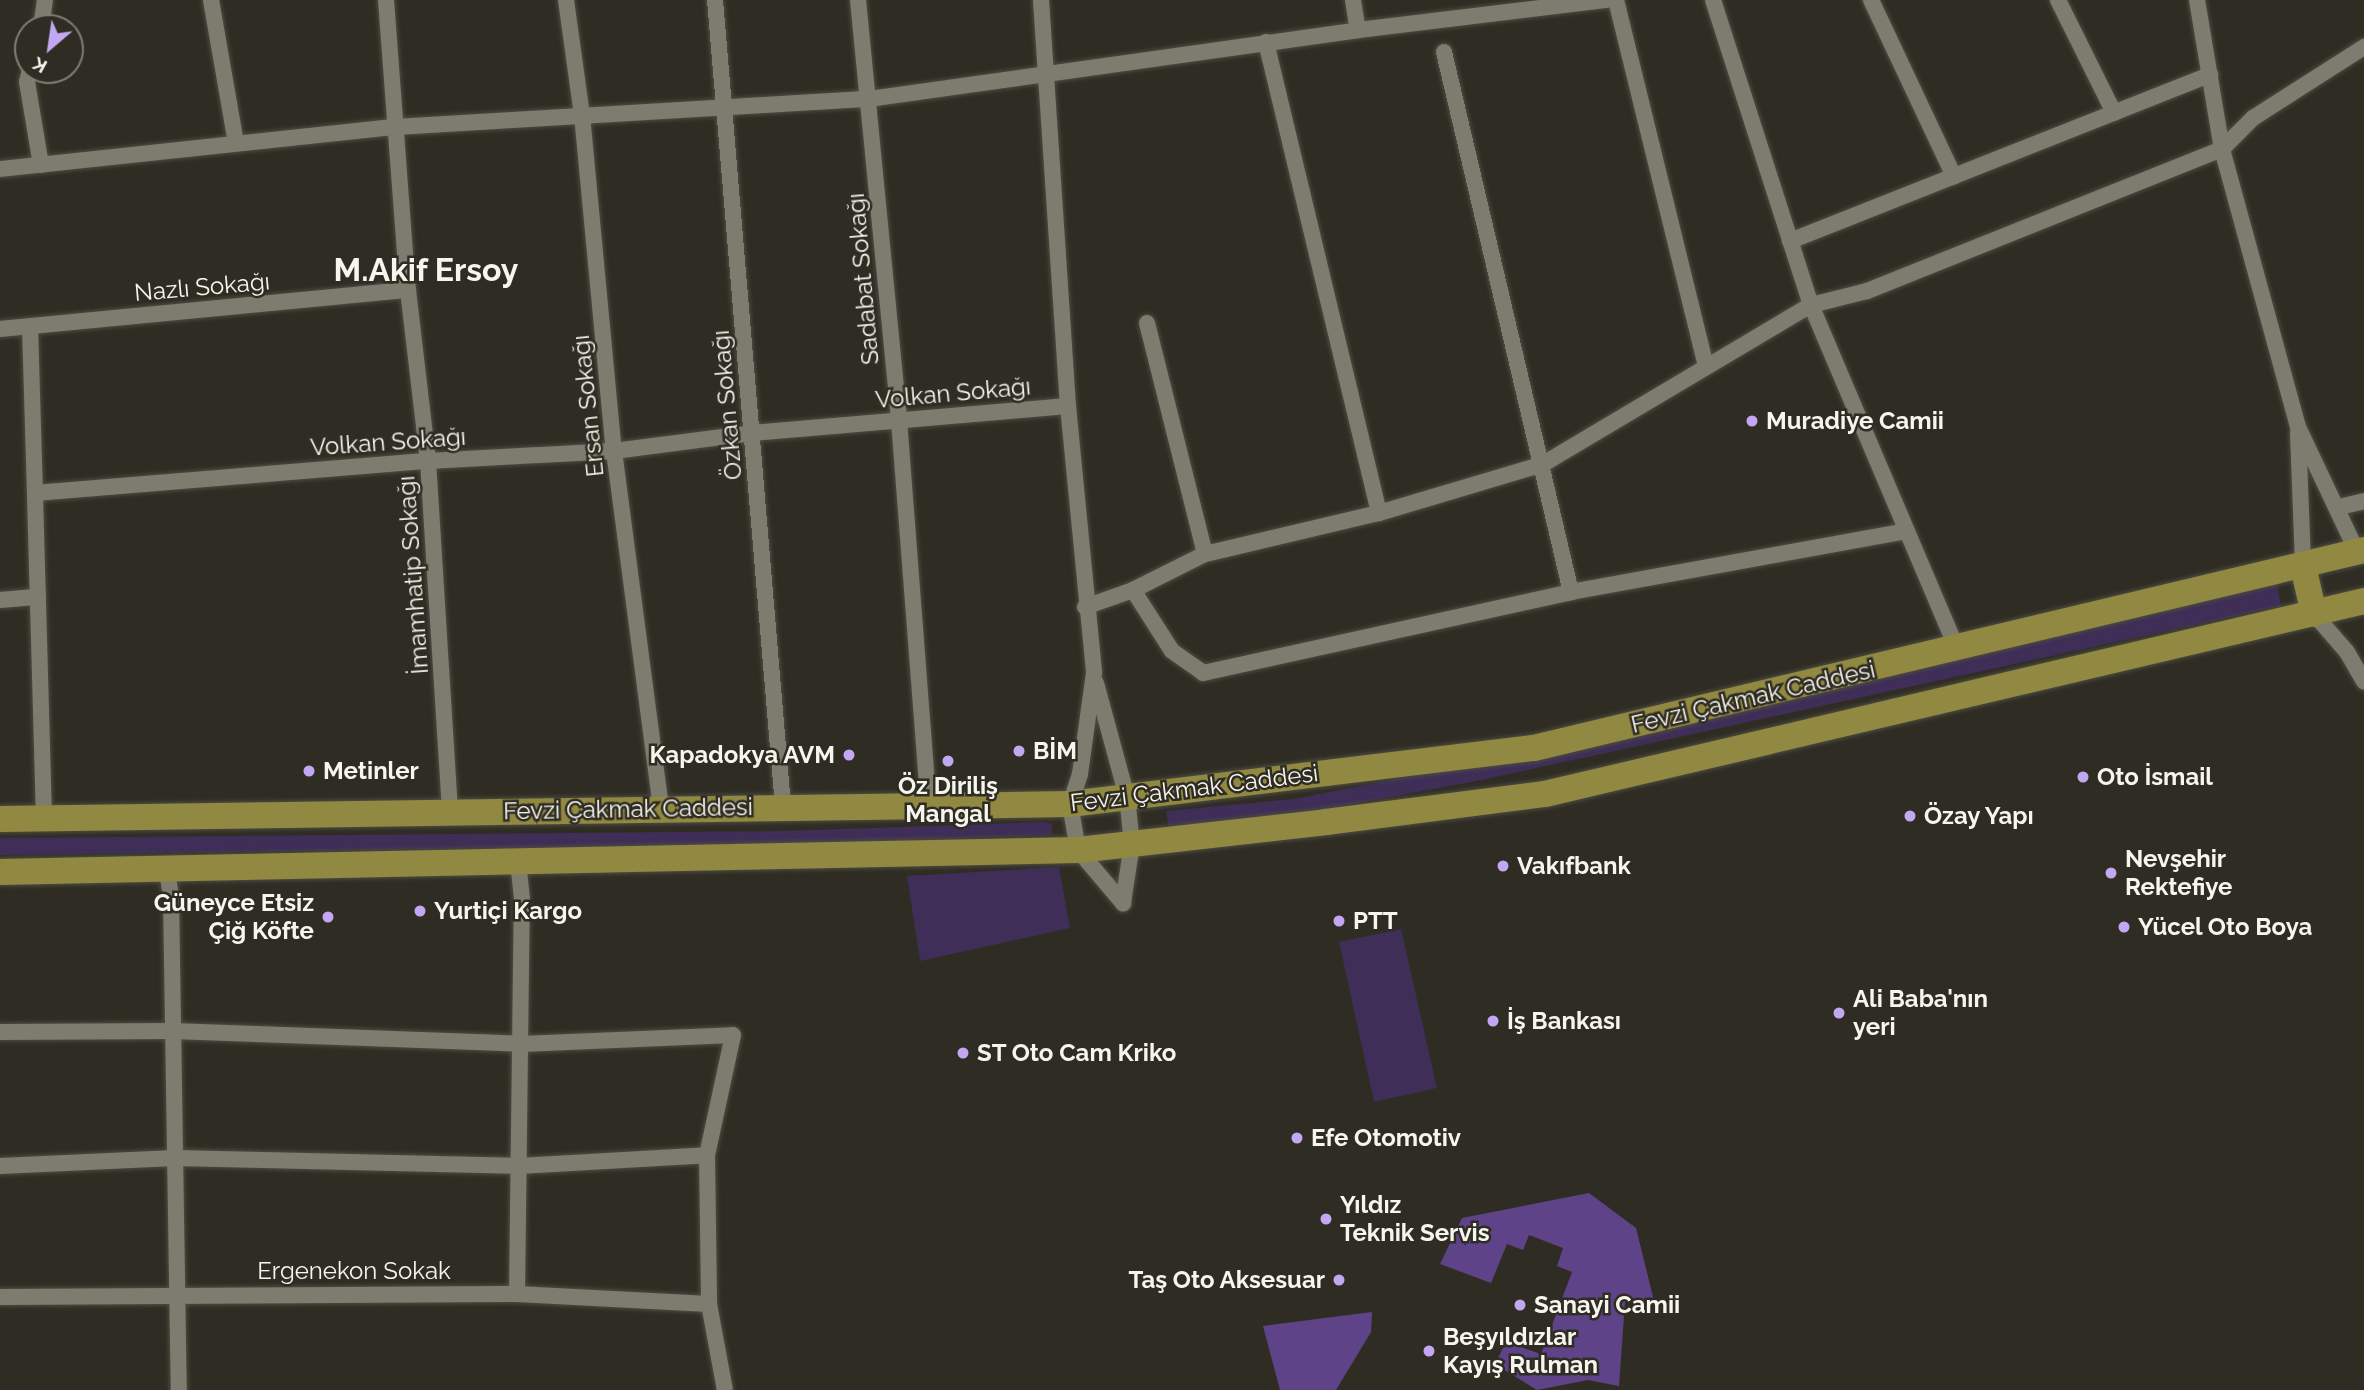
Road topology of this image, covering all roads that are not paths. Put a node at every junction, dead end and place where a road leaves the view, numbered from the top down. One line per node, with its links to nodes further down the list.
1 (211, 0): 26 (street)
2 (386, 0): 25 (street, İmamhatip Sokağı)
3 (566, 0): 24 (street, Ersan Sokağı)
4 (715, 0): 22 (street, Özkan Sokağı)
5 (858, 0): 21 (street, Sadabat Sokağı)
6 (1041, 0): 18 (street)
7 (1353, 0): 14 (street)
8 (1607, 0): 14 (street)
9 (1616, 0): 37 (street)
10 (1713, 0): 31 (street)
11 (1871, 0): 30 (street)
12 (2058, 0): 23 (street)
13 (2197, 0): 19 (street)
14 (1358, 30): 15 (street)
15 (1266, 42): 18 (street); 48 (street)
16 (2364, 47): 27 (street)
17 (1444, 52): 44 (street)
18 (1045, 75): 21 (street); 38 (street)
19 (2210, 75): 23 (street); 27 (street)
20 (27, 84): 28 (street)
21 (869, 99): 22 (street); 39 (street, Sadabat Sokağı)
22 (726, 108): 24 (street); 41 (street, Özkan Sokağı)
23 (2114, 113): 30 (street)
24 (582, 115): 25 (street); 42 (street, Ersan Sokağı)
25 (395, 127): 26 (street); 32 (street, İmamhatip Sokağı)
26 (236, 143): 28 (street)
27 (2222, 149): 33 (street); 40 (street)
28 (41, 165): 29 (street)
29 (0, 169)
30 (1954, 177): 31 (street)
31 (1790, 242): 33 (street)
32 (408, 290): 35 (street, Nazlı Sokağı); 43 (street, İmamhatip Sokağı)
33 (1811, 305): 37 (street); 49 (street)
34 (1147, 323): 50 (street)
35 (30, 326): 36 (street, Nazlı Sokağı); 45 (street)
36 (0, 329)
37 (1706, 366): 44 (street)
38 (1068, 405): 39 (street, Volkan Sokağı); 58 (street)
39 (899, 420): 41 (street, Volkan Sokağı); 65 (street, Sadabat Sokağı)
40 (2298, 427): 47 (street); 52 (street)
41 (752, 433): 42 (street, Volkan Sokağı); 67 (street, Özkan Sokağı)
42 (614, 451): 43 (street, Volkan Sokağı); 66 (street, Ersan Sokağı)
43 (428, 461): 45 (street, Volkan Sokağı); 68 (street, İmamhatip Sokağı)
44 (1544, 464): 48 (street); 54 (street)
45 (35, 493): 55 (street)
46 (2364, 501): 47 (street)
47 (2339, 507): 51 (street)
48 (1379, 513): 50 (street)
49 (1907, 531): 54 (street); 60 (street)
50 (1205, 554): 53 (street)
51 (2362, 555): 52 (main road, Fevzi Çakmak Caddesi)
52 (2304, 566): 59 (main road); 60 (main road, Fevzi Çakmak Caddesi)
53 (1133, 590): 54 (street); 58 (street)
54 (1571, 592)
55 (38, 597): 56 (street); 69 (street)
56 (0, 600)
57 (2364, 601): 59 (main road, Fevzi Çakmak Caddesi)
58 (1085, 607): 61 (street)
59 (2314, 614): 62 (street); 71 (main road, Fevzi Çakmak Caddesi)
60 (1957, 649): 63 (main road, Fevzi Çakmak Caddesi)
61 (1094, 673): 63 (street); 64 (street)
62 (2364, 682)
63 (1127, 797): 64 (main road, Fevzi Çakmak Caddesi); 71 (street)
64 (1070, 804): 65 (main road, Fevzi Çakmak Caddesi); 72 (street)
65 (929, 806): 67 (main road, Fevzi Çakmak Caddesi)
66 (661, 807): 67 (main road, Fevzi Çakmak Caddesi); 68 (main road, Fevzi Çakmak Caddesi)
67 (783, 807)
68 (450, 812): 69 (main road, Fevzi Çakmak Caddesi)
69 (44, 818): 70 (main road, Fevzi Çakmak Caddesi)
70 (0, 819)
71 (1132, 844): 72 (main road, Fevzi Çakmak Caddesi); 72 (street)
72 (1077, 849): 73 (main road, Fevzi Çakmak Caddesi)
73 (518, 863): 74 (main road, Fevzi Çakmak Caddesi); 78 (street)
74 (167, 871): 75 (main road, Fevzi Çakmak Caddesi); 76 (street)
75 (0, 872)
76 (173, 1031): 77 (street); 78 (street); 80 (street)
77 (0, 1032)
78 (520, 1044): 79 (street); 82 (street)
79 (707, 1155): 82 (street); 86 (street)
80 (175, 1158): 81 (street); 82 (street); 83 (street)
81 (0, 1166)
82 (519, 1166): 84 (street)
83 (180, 1294): 84 (street, Ergenekon Sokak); 85 (street, Ergenekon Sokak); 87 (street)
84 (517, 1294): 86 (street, Ergenekon Sokak)
85 (0, 1297)
86 (709, 1304): 88 (street)
87 (179, 1390)
88 (725, 1390)

